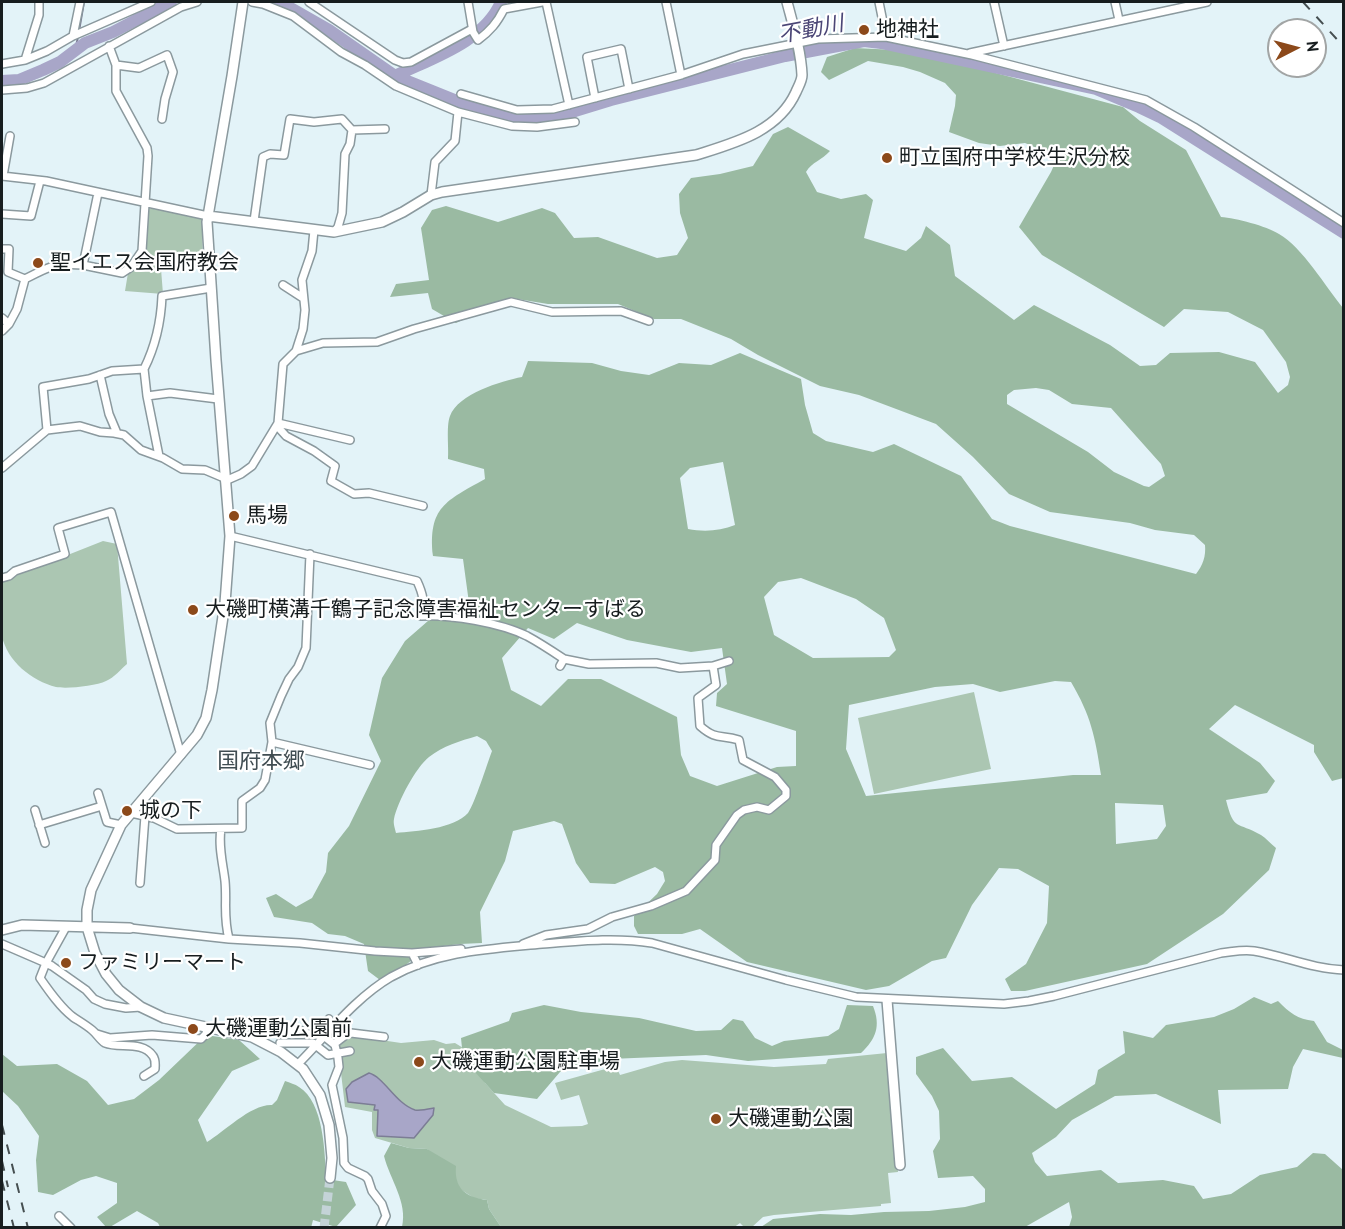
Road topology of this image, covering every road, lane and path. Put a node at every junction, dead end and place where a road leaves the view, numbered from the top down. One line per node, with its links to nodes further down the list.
1 (39, 2): 24 (street)
2 (80, 2): 18 (street)
3 (152, 2): 18 (street)
4 (197, 2): 21 (street)
5 (243, 2): 45 (street)
6 (252, 2): 33 (street)
7 (309, 2): 17 (street)
8 (468, 2): 17 (street)
9 (544, 2): 17 (street); 32 (street)
10 (666, 2): 27 (street)
11 (788, 2): 20 (street)
12 (879, 2): 19 (street)
13 (994, 2): 22 (street)
14 (1115, 2): 16 (street)
15 (1207, 2): 16 (street)
16 (1119, 20): 22 (street)
17 (472, 31)
18 (73, 36): 24 (street)
19 (886, 37): 20 (street); 23 (street)
20 (796, 44): 27 (street); 42 (street)
21 (109, 46): 26 (street); 29 (street)
22 (1004, 46): 23 (street)
23 (965, 54): 47 (street)
24 (25, 60): 25 (street)
25 (2, 64)
26 (116, 65): 34 (street); 43 (street)
27 (681, 75): 28 (street)
28 (629, 89): 31 (street); 31 (street)
29 (2, 90)
30 (461, 94): 32 (street)
31 (595, 99): 32 (street)
32 (569, 105)
33 (458, 112): 35 (street); 42 (street)
34 (162, 119)
35 (575, 122)
36 (384, 129): 37 (street)
37 (352, 130): 46 (street); 49 (street)
38 (10, 136): 39 (street)
39 (2, 176): 40 (street)
40 (40, 181): 41 (street); 44 (street)
41 (98, 193): 43 (street); 51 (street)
42 (431, 195): 49 (street)
43 (144, 203): 45 (street); 51 (street)
44 (2, 214)
45 (208, 216): 46 (street); 54 (street)
46 (254, 221): 48 (street)
47 (1344, 223)
48 (314, 230): 49 (street); 53 (street)
49 (334, 232)
50 (2, 249): 52 (street)
51 (83, 265): 52 (street)
52 (26, 279): 58 (street)
53 (302, 280): 55 (street); 55 (street)
54 (211, 288): 61 (street); 64 (street)
55 (303, 298): 60 (street)
56 (2, 318): 58 (street)
57 (649, 321): 60 (street)
58 (9, 324): 59 (street)
59 (2, 331)
60 (296, 351): 65 (street)
61 (144, 369): 62 (street); 63 (street)
62 (100, 375): 66 (street); 67 (street)
63 (147, 396): 64 (street); 69 (street)
64 (218, 399): 71 (street)
65 (278, 424): 68 (street); 71 (street); 72 (street)
66 (47, 430): 67 (street); 70 (street)
67 (117, 434): 69 (street)
68 (350, 440)
69 (159, 456): 71 (street)
70 (2, 468)
71 (224, 480): 73 (street)
72 (423, 506)
73 (230, 536): 74 (street); 79 (street)
74 (310, 554): 77 (street); 78 (street)
75 (2, 578): 79 (street)
76 (729, 661): 77 (street)
77 (712, 666): 97 (street)
78 (272, 742): 80 (street); 88 (street)
79 (181, 755): 84 (street)
80 (370, 765)
81 (98, 793): 82 (street)
82 (102, 806): 86 (street); 87 (street)
83 (34, 810): 86 (street)
84 (131, 813): 85 (street); 87 (street)
85 (145, 816): 88 (street); 90 (street)
86 (39, 825): 89 (street)
87 (122, 825): 92 (street)
88 (221, 829): 95 (street)
89 (45, 843)
90 (140, 883)
91 (66, 927): 92 (street); 94 (street); 100 (street)
92 (87, 927): 93 (street); 104 (street)
93 (130, 928): 95 (street)
94 (2, 930)
95 (229, 939): 99 (street)
96 (2, 944): 100 (street)
97 (514, 947): 98 (street); 103 (street)
98 (468, 951): 99 (street); 101 (street)
99 (412, 953): 101 (street)
100 (46, 963): 104 (street); 108 (street)
101 (418, 965): 109 (street)
102 (1344, 970): 103 (street)
103 (887, 1000): 118 (street)
104 (141, 1007): 106 (street)
105 (329, 1019): 107 (street)
106 (207, 1027): 107 (street); 108 (street)
107 (223, 1030): 116 (street)
108 (97, 1035): 117 (street)
109 (325, 1037): 112 (street); 113 (street)
110 (384, 1037): 112 (street)
111 (280, 1043): 113 (street)
112 (334, 1044): 115 (street)
113 (316, 1046): 115 (street); 116 (street)
114 (350, 1051): 115 (street)
115 (336, 1053): 122 (street)
116 (298, 1064): 119 (street)
117 (144, 1076)
118 (900, 1165)
119 (330, 1178)
120 (59, 1216): 121 (street)
121 (71, 1227)
122 (380, 1227)

